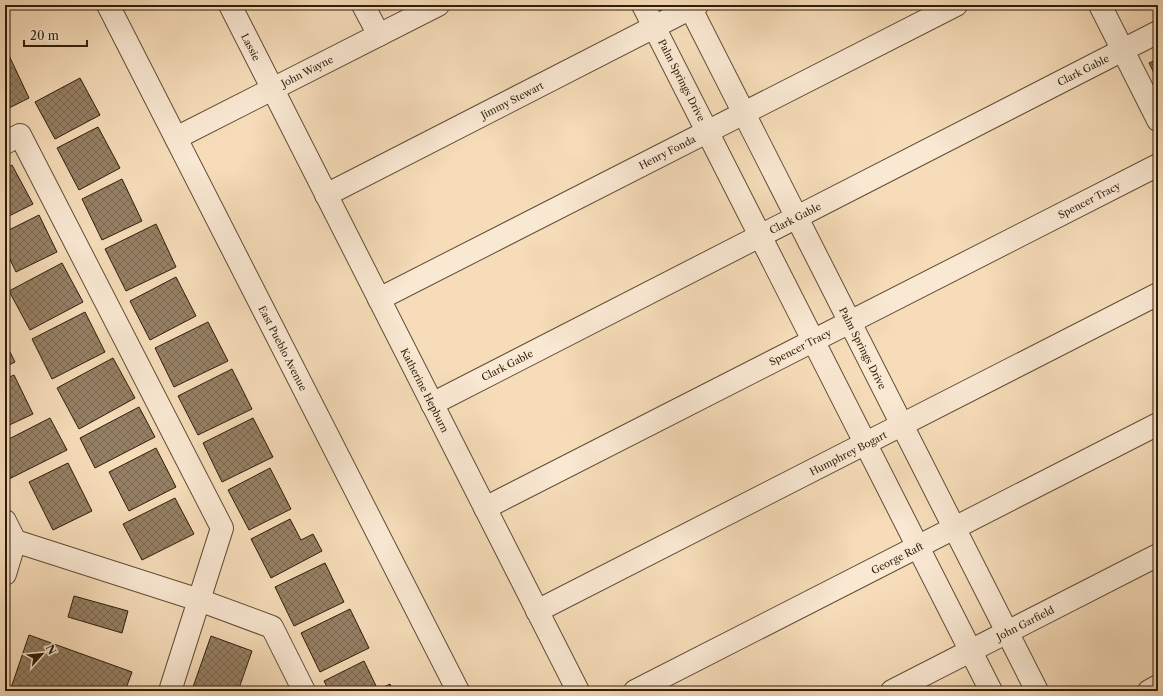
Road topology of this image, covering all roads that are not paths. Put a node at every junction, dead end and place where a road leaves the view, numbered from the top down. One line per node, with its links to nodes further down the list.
1 (108, 5): 17 (street, East Pueblo Avenue)
2 (230, 5): 13 (street, Lassie)
3 (364, 5): 11 (street)
4 (438, 5): 11 (street, John Wayne)
5 (643, 5): 9 (street, Palm Springs Drive)
6 (956, 5): 14 (street, Henry Fonda)
7 (1100, 5): 12 (street)
8 (692, 6): 9 (street, Jimmy Stewart); 14 (street, Palm Springs Drive)
9 (655, 27): 16 (street, Palm Springs Drive); 20 (street, Jimmy Stewart)
10 (1158, 32): 12 (street, Clark Gable)
11 (379, 35): 13 (street, John Wayne)
12 (1123, 50): 15 (street); 21 (street, Clark Gable)
13 (273, 89): 17 (street, John Wayne); 20 (street, Katherine Hepburn)
14 (744, 113): 16 (street, Henry Fonda); 21 (street, Palm Springs Drive)
15 (1158, 120)
16 (708, 132): 22 (street, Palm Springs Drive); 24 (street, Henry Fonda)
17 (176, 138): 45 (street, East Pueblo Avenue)
18 (5, 143): 38 (street)
19 (1158, 164): 25 (street, Spencer Tracy)
20 (326, 194): 24 (street, Katherine Hepburn)
21 (796, 217): 22 (street, Clark Gable); 25 (street, Palm Springs Drive)
22 (760, 236): 26 (street, Palm Springs Drive); 27 (street, Clark Gable)
23 (1158, 294): 29 (street, Humphrey Bogart)
24 (379, 299): 27 (street, Katherine Hepburn)
25 (850, 322): 26 (street, Spencer Tracy); 29 (street, Palm Springs Drive)
26 (813, 340): 30 (street, Palm Springs Drive); 31 (street, Spencer Tracy)
27 (432, 404): 31 (street, Katherine Hepburn)
28 (1158, 424): 33 (street, George Raft)
29 (902, 425): 30 (street, Humphrey Bogart); 33 (street, Palm Springs Drive)
30 (866, 444): 35 (street, Palm Springs Drive); 39 (street, Humphrey Bogart)
31 (485, 508): 39 (street, Katherine Hepburn)
32 (5, 521): 34 (street)
33 (955, 528): 35 (street, George Raft); 40 (street, Palm Springs Drive)
34 (16, 541): 37 (street); 38 (street)
35 (918, 547): 41 (street, Palm Springs Drive); 47 (street, George Raft)
36 (1158, 555): 40 (street, John Garfield)
37 (5, 574)
38 (199, 600): 43 (street); 44 (street)
39 (538, 611): 46 (street, Katherine Hepburn)
40 (1008, 632): 41 (street, John Garfield); 50 (street, Palm Springs Drive)
41 (971, 651): 48 (street, John Garfield); 49 (street, Palm Springs Drive)
42 (1158, 686): 51 (street)
43 (170, 691)
44 (304, 691)
45 (458, 691)
46 (578, 691)
47 (635, 691)
48 (892, 691)
49 (991, 691)
50 (1037, 691)
51 (1149, 691)

